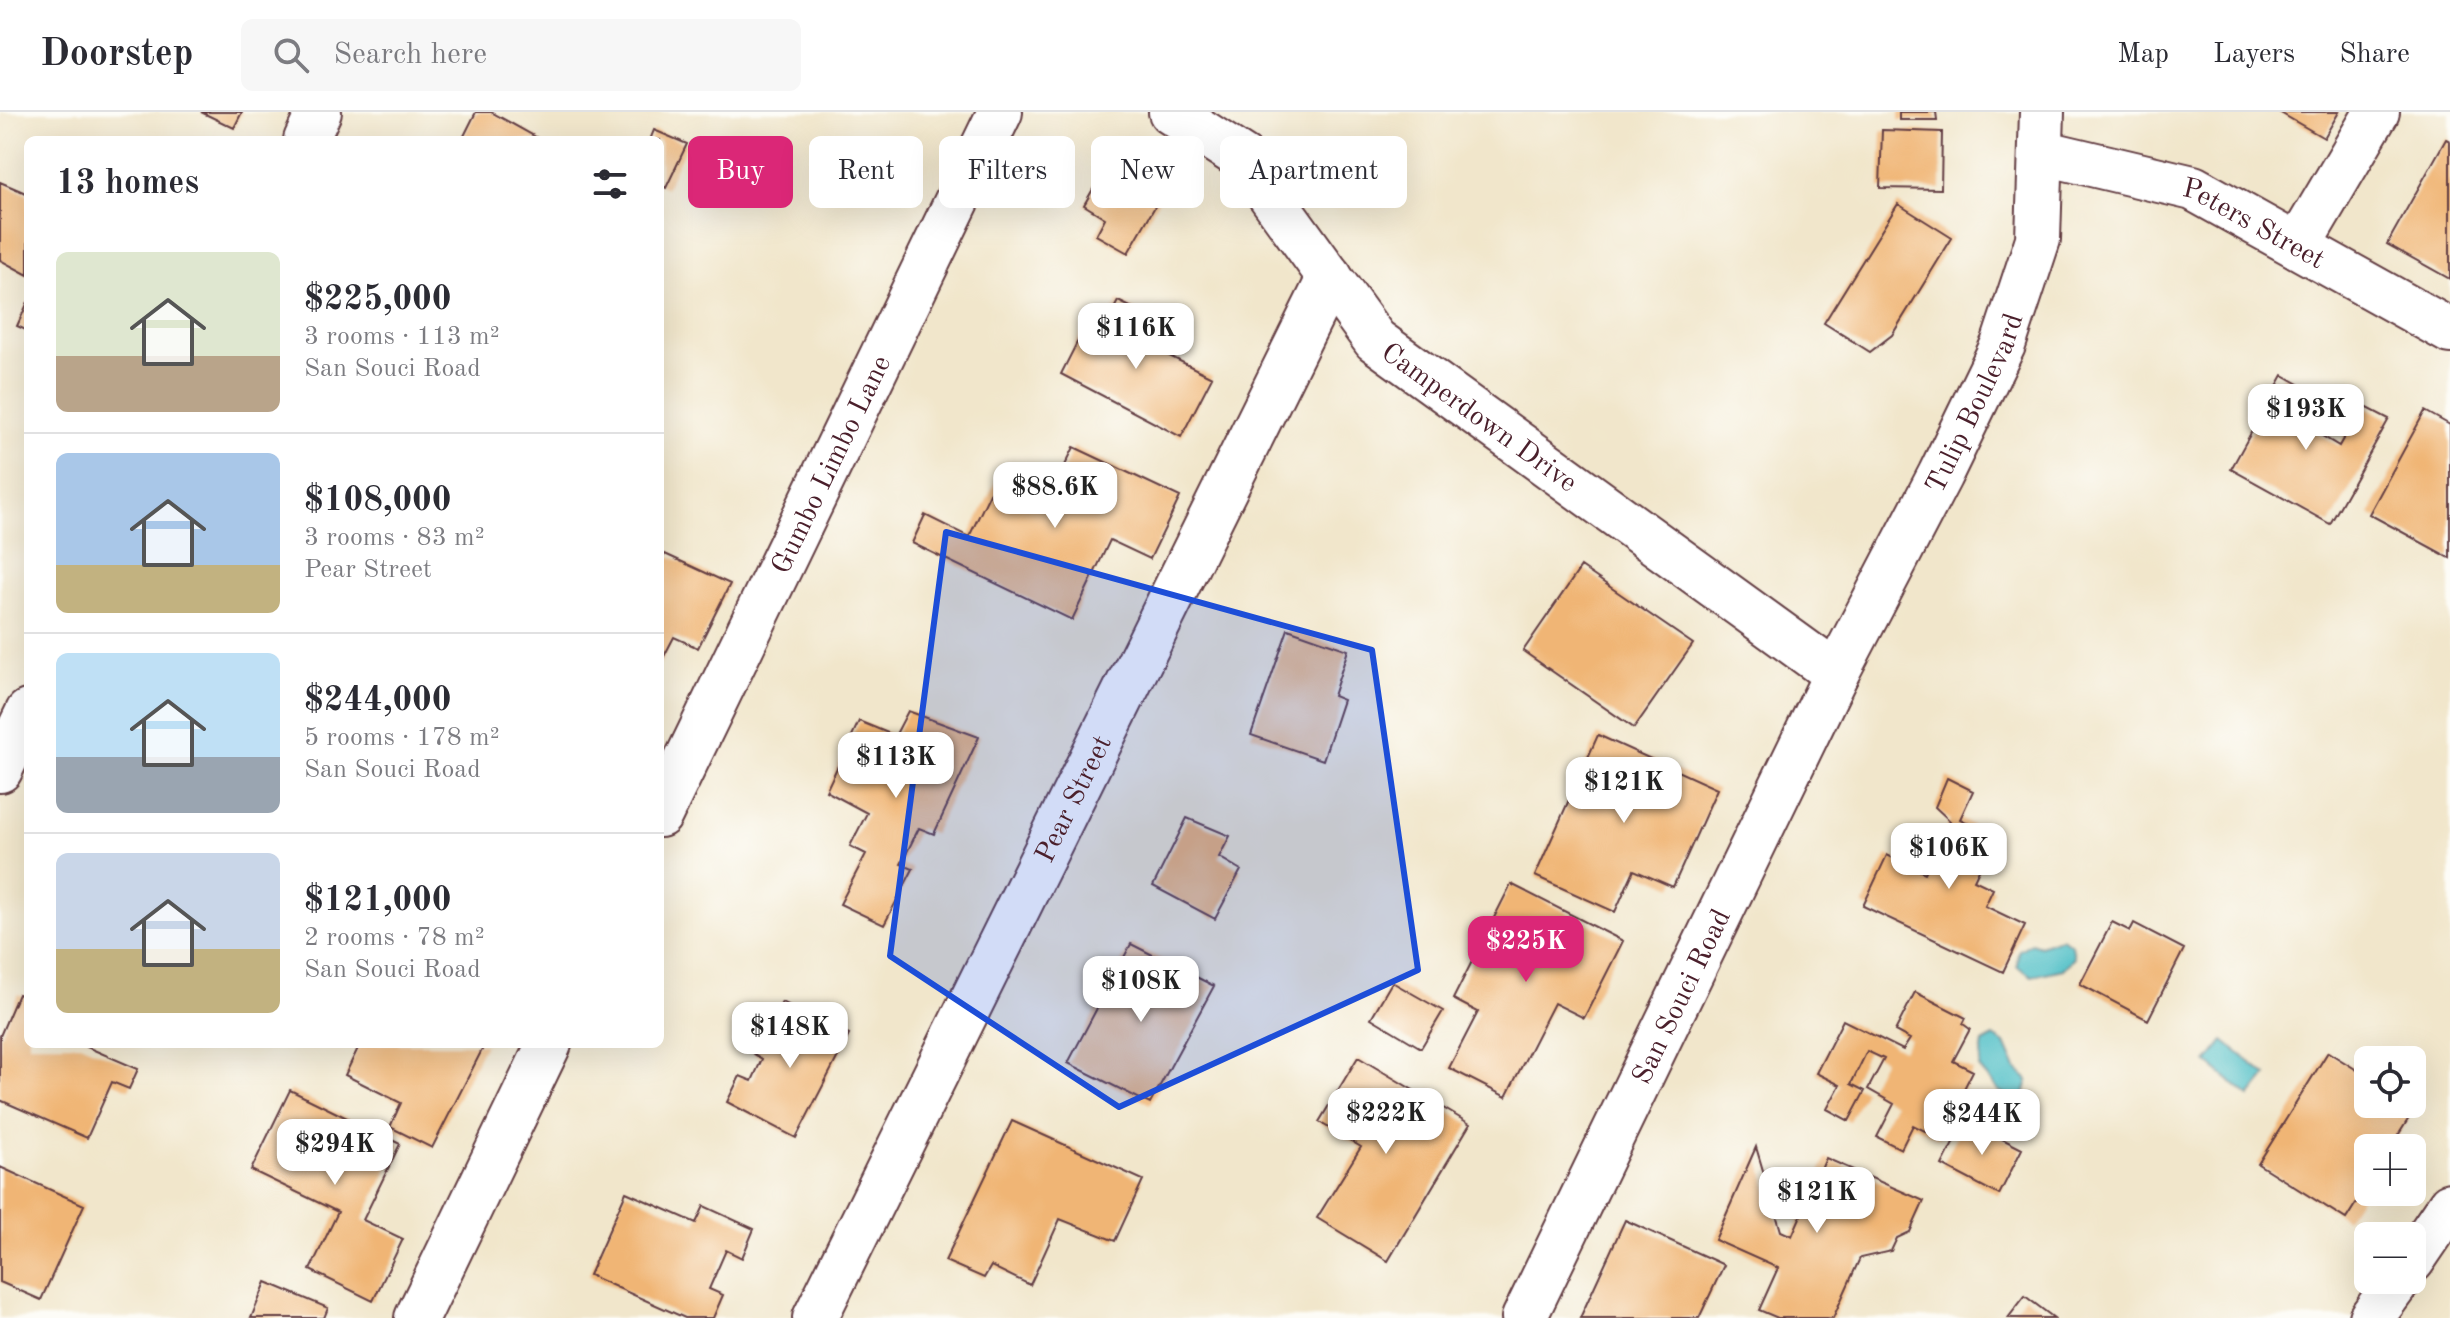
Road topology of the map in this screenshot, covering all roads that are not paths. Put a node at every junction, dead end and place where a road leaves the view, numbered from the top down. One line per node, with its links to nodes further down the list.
1 (319, 112): 6 (street)
2 (1000, 112): 13 (street, Gumbo Limbo Lane)
3 (1171, 112): 8 (street, Camperdown Drive)
4 (2377, 112): 7 (street)
5 (2041, 132): 7 (street, Peters Street); 10 (street, Tulip Boulevard)
6 (308, 136)
7 (2298, 246): 9 (street, Peters Street)
8 (1330, 277): 10 (street, Camperdown Drive); 18 (street, Pear Street)
9 (2450, 331)
10 (1836, 674): 19 (street, San Souci Road)
11 (24, 720): 12 (street)
12 (0, 770)
13 (664, 807)
14 (547, 1048): 17 (street)
15 (2450, 1205): 16 (street)
16 (2426, 1240)
17 (417, 1318)
18 (815, 1318)
19 (1524, 1318)

